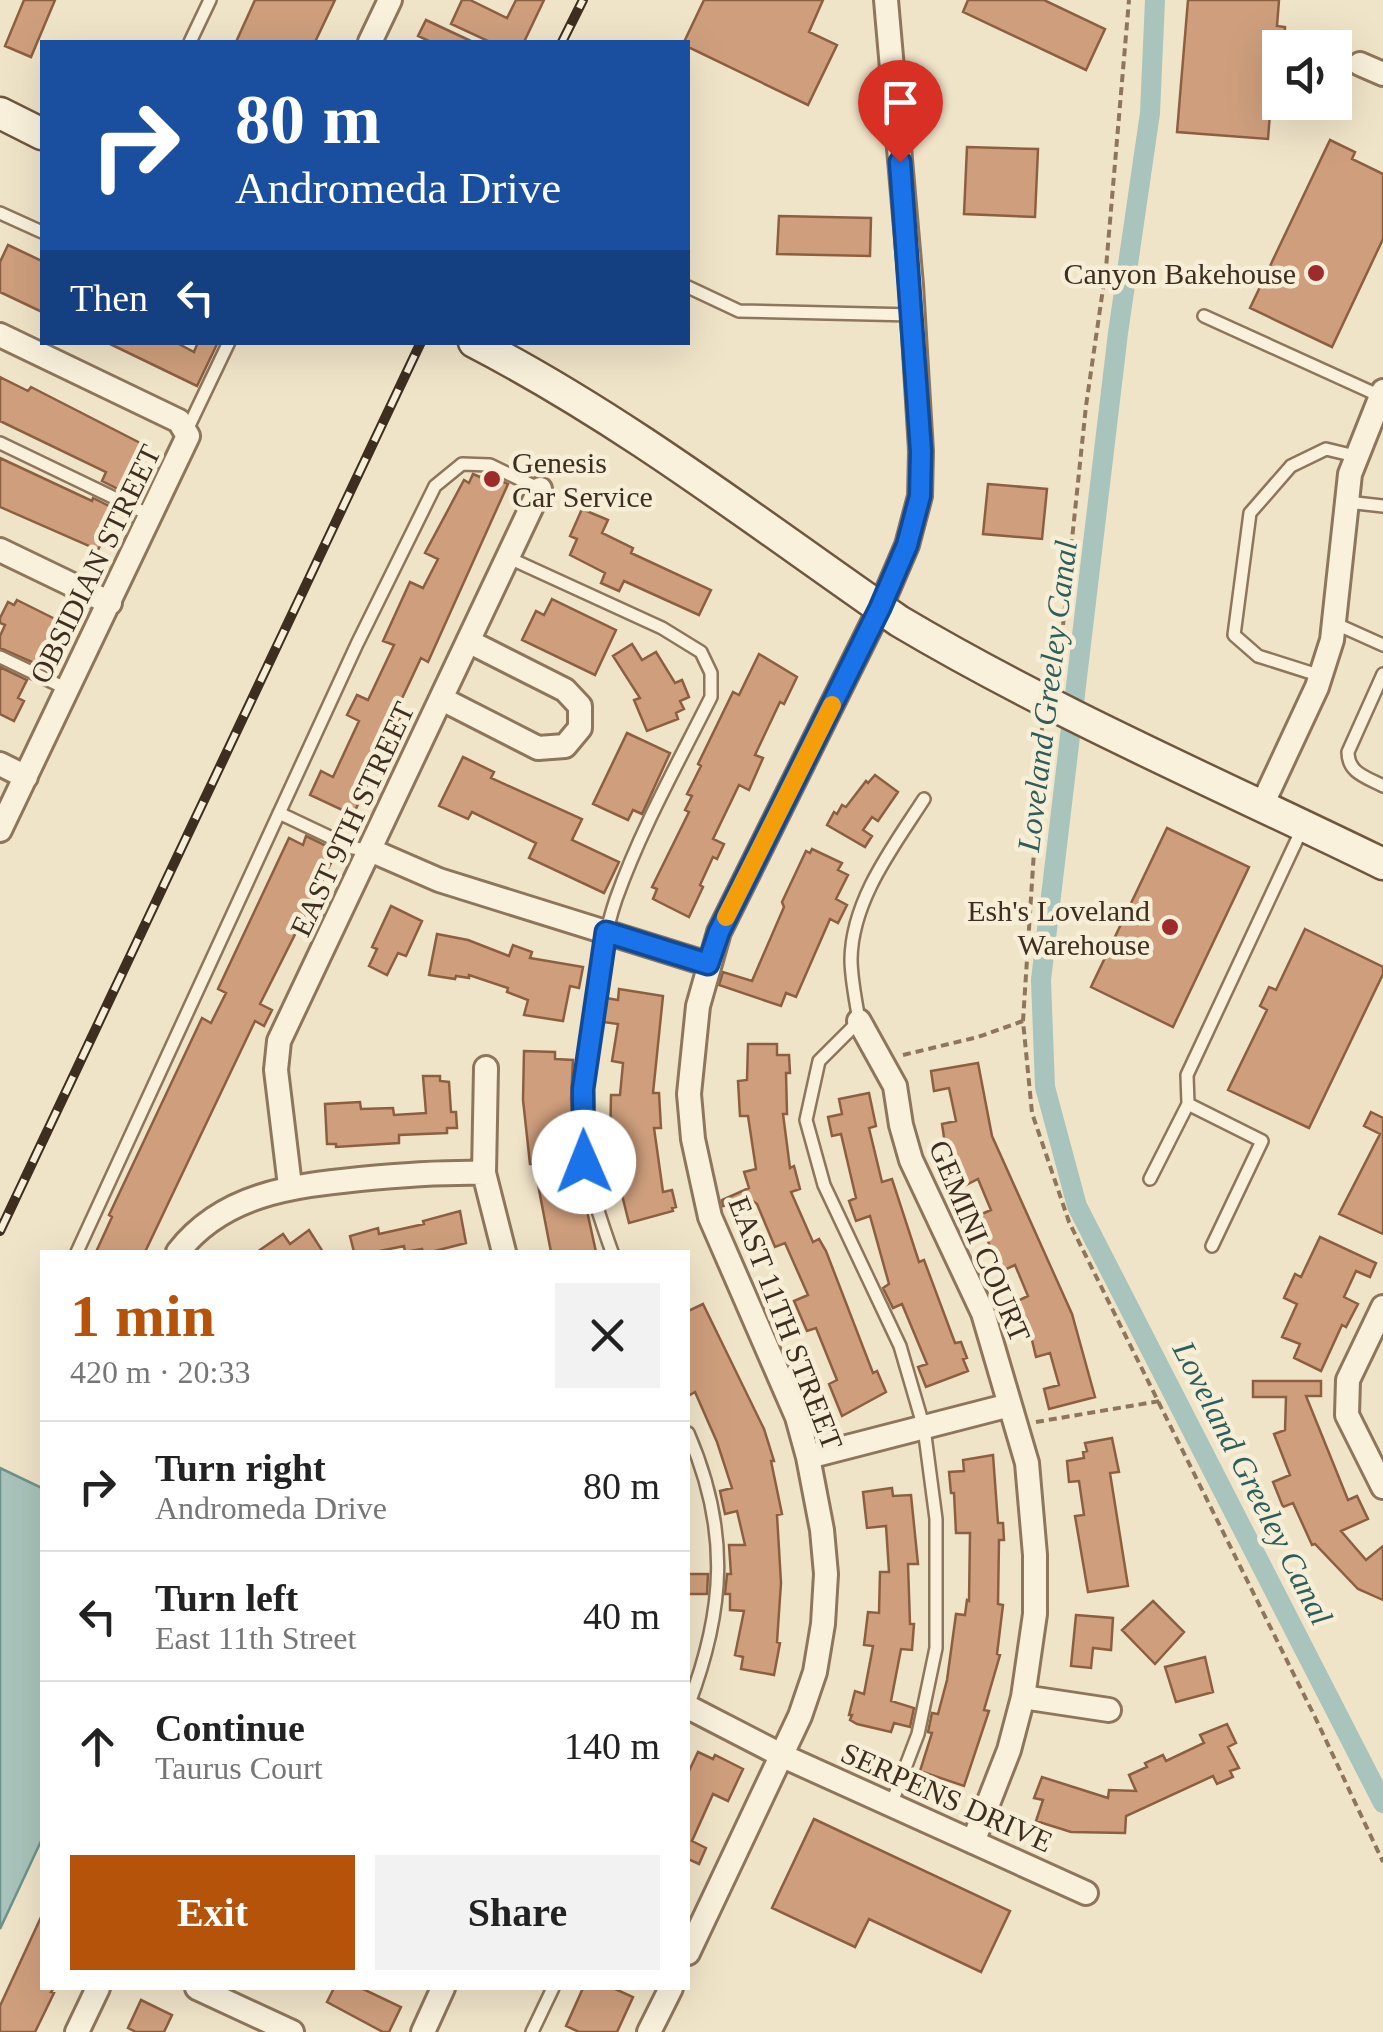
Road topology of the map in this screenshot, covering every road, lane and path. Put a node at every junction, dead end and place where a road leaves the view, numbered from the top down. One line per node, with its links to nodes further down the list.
1 (210, 0): 5 (lane)
2 (390, 0): 6 (street)
3 (886, 0): 14 (street, EAST 11TH STREET)
4 (1129, 0): 39 (path)
5 (191, 40)
6 (371, 40)
7 (1360, 64): 8 (street)
8 (1383, 74)
9 (0, 114): 10 (street)
10 (40, 133)
11 (0, 214): 12 (lane)
12 (40, 231)
13 (690, 288): 14 (lane)
14 (913, 315): 30 (street, EAST 11TH STREET)
15 (1204, 316): 19 (lane)
16 (0, 335): 20 (street)
17 (228, 345): 20 (lane)
18 (479, 345): 30 (street)
19 (1382, 393): 22 (street)
20 (187, 430): 26 (street, OBSIDIAN STREET)
21 (0, 442): 26 (lane)
22 (1355, 456): 24 (street); 36 (lane)
23 (540, 489): 28 (street, EAST 9TH STREET); 45 (lane)
24 (1347, 502): 25 (lane); 31 (street)
25 (1383, 506)
26 (152, 516): 29 (street, OBSIDIAN STREET)
27 (0, 550): 29 (street)
28 (510, 558): 32 (street, EAST 9TH STREET); 50 (lane)
29 (110, 603): 37 (street, OBSIDIAN STREET)
30 (880, 608): 39 (street); 51 (street, EAST 11TH STREET)
31 (1334, 624): 33 (lane); 36 (street)
32 (468, 641): 38 (street, EAST 9TH STREET); 38 (street)
33 (1383, 645)
34 (0, 657): 37 (lane)
35 (1383, 674): 42 (lane)
36 (1321, 676): 44 (street)
37 (67, 689): 41 (street, OBSIDIAN STREET)
38 (442, 698): 48 (street, EAST 9TH STREET)
39 (1044, 700): 44 (street); 53 (path)
40 (0, 764): 41 (street)
41 (26, 777): 47 (street, OBSIDIAN STREET)
42 (1383, 786)
43 (924, 799): 52 (lane)
44 (1262, 805): 46 (street)
45 (279, 813): 48 (lane); 61 (lane)
46 (1304, 826): 49 (street); 56 (lane)
47 (0, 830)
48 (370, 850): 50 (street); 59 (street, EAST 9TH STREET)
49 (1383, 864)
50 (606, 932): 51 (street); 64 (lane)
51 (708, 964): 70 (street, EAST 11TH STREET)
52 (859, 1020): 54 (street, GEMINI COURT); 68 (lane)
53 (1023, 1020): 54 (path); 66 (path)
54 (881, 1061): 67 (street, GEMINI COURT)
55 (486, 1068): 57 (street)
56 (1188, 1104): 58 (lane); 60 (lane)
57 (484, 1173): 59 (street); 63 (street)
58 (1150, 1179)
59 (290, 1186): 62 (street)
60 (1212, 1246)
61 (79, 1250)
62 (180, 1250)
63 (503, 1250)
64 (611, 1250)
65 (1383, 1307): 71 (street)
66 (1160, 1401): 67 (path); 79 (path)
67 (1013, 1415): 68 (street); 72 (street, GEMINI COURT)
68 (924, 1428): 70 (street); 77 (lane)
69 (690, 1439): 73 (lane)
70 (808, 1458): 76 (street, EAST 11TH STREET)
71 (1383, 1487)
72 (1023, 1698): 75 (street); 78 (street, GEMINI COURT)
73 (690, 1701)
74 (690, 1708): 76 (street, SERPENS DRIVE)
75 (1109, 1710)
76 (783, 1756): 77 (street, SERPENS DRIVE); 81 (street, EAST 11TH STREET)
77 (891, 1804): 78 (street, SERPENS DRIVE)
78 (973, 1842): 80 (street, SERPENS DRIVE)
79 (1383, 1862)
80 (1086, 1893)
81 (690, 1948)
82 (97, 1990): 87 (street)
83 (201, 1990): 88 (street)
84 (442, 1990): 89 (street)
85 (552, 1990): 90 (lane)
86 (670, 1990): 91 (street)
87 (76, 2032)
88 (292, 2032)
89 (423, 2032)
90 (532, 2032)
91 (649, 2032)

